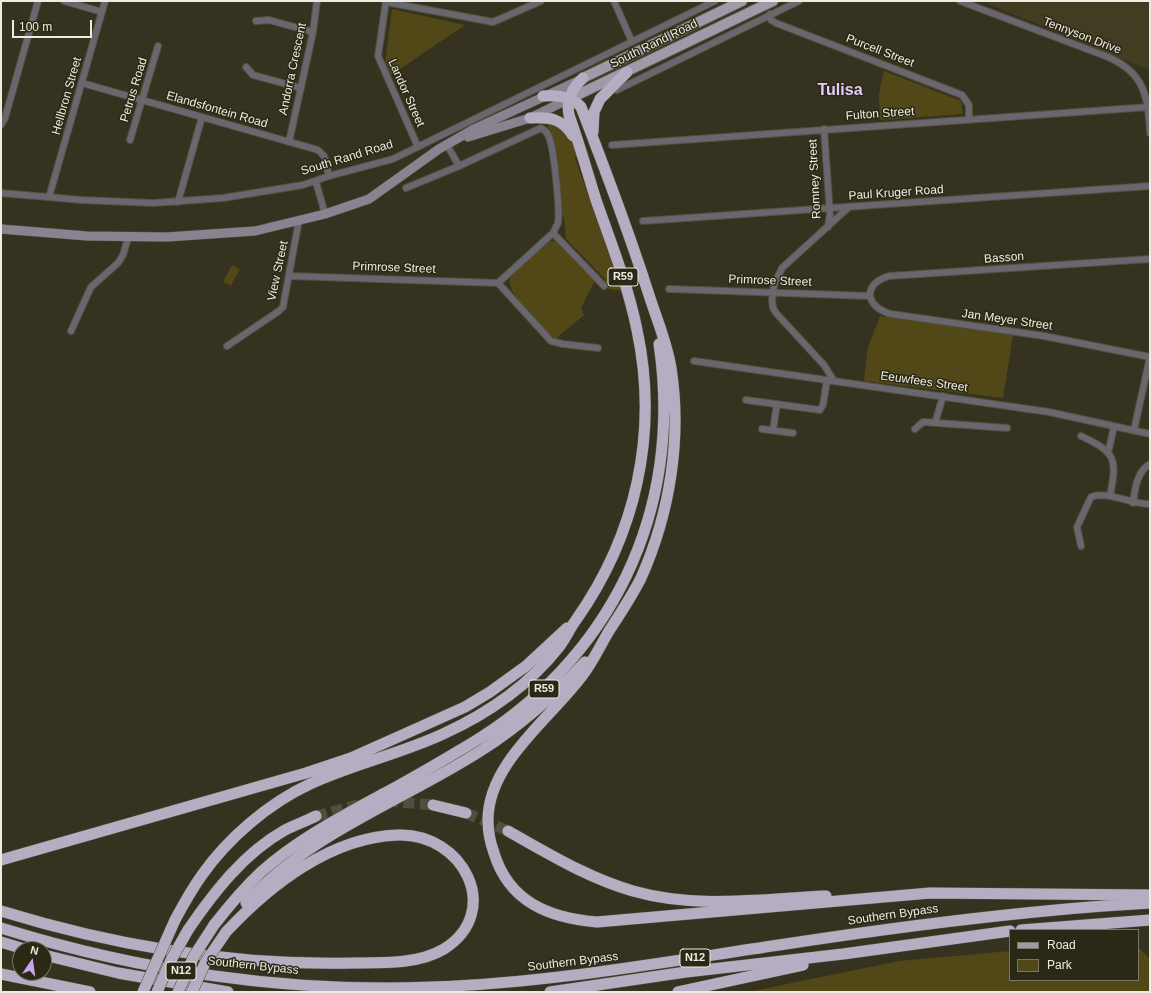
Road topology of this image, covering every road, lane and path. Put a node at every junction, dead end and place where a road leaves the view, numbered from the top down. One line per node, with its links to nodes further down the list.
1 (38, 1): 32 (street)
2 (64, 1): 13 (street)
3 (105, 1): 13 (street, Hellbron Street)
4 (317, 1): 16 (street, Andorra Crescent)
5 (386, 1): 6 (street); 41 (street, Landor Street)
6 (541, 1)
7 (614, 1): 17 (street)
8 (715, 1): 17 (street, South Rand Road)
9 (742, 1): 21 (main road, South Rand Road)
10 (773, 1): 20 (main road, South Rand Road)
11 (799, 1): 14 (street)
12 (960, 1): 28 (street, Tennyson Drive)
13 (102, 12): 22 (street, Hellbron Street)
14 (770, 14): 24 (street); 31 (street, Purcell Street)
15 (256, 21): 16 (street)
16 (313, 32): 23 (street, Andorra Crescent)
17 (632, 42): 41 (street, South Rand Road)
18 (158, 46): 27 (street, Petrus Road)
19 (246, 67): 23 (street)
20 (627, 72): 26 (main road, South Rand Road); 36 (highway)
21 (583, 78): 25 (main road, South Rand Road); 26 (highway)
22 (82, 83): 27 (street, Elandsfontein Road); 48 (street, Hellbron Street)
23 (301, 88): 37 (street, Andorra Crescent)
24 (617, 90)
25 (543, 96): 26 (highway); 38 (main road, South Rand Road)
26 (570, 99): 30 (main road, South Rand Road); 36 (highway); 40 (highway)
27 (143, 100): 29 (street, Elandsfontein Road); 35 (street, Petrus Road)
28 (1149, 107): 31 (street, Fulton Street); 34 (street, Tennyson Drive)
29 (202, 117): 37 (street, Elandsfontein Road); 49 (street)
30 (530, 118): 38 (main road, South Rand Road); 40 (highway)
31 (970, 119): 33 (street, Fulton Street)
32 (1, 125)
33 (824, 130): 39 (street, Fulton Street); 51 (street, Romney Street)
34 (1150, 133)
35 (130, 140)
36 (594, 141): 66 (highway, R59)
37 (289, 142): 43 (street, Elandsfontein Road)
38 (451, 143): 42 (street); 52 (main road, South Rand Road)
39 (612, 145)
40 (579, 146): 95 (highway, R59)
41 (418, 147): 43 (street, South Rand Road)
42 (459, 166): 46 (street); 57 (street)
43 (329, 176): 44 (street, South Rand Road)
44 (316, 182): 49 (street, South Rand Road); 52 (street)
45 (1150, 186): 50 (street, Paul Kruger Road)
46 (406, 188)
47 (1, 193): 48 (street, South Rand Road)
48 (49, 197): 49 (street, South Rand Road)
49 (178, 202)
50 (849, 207): 51 (street, Paul Kruger Road); 55 (street)
51 (829, 209): 54 (street, Paul Kruger Road); 55 (street, Romney Street)
52 (325, 214): 53 (main road, South Rand Road)
53 (299, 220): 58 (main road, South Rand Road); 60 (street, View Street)
54 (643, 221)
55 (828, 227): 64 (street)
56 (1, 229): 58 (main road, South Rand Road)
57 (553, 233): 61 (street); 62 (street)
58 (128, 238): 67 (street)
59 (1150, 259): 65 (street, Basson)
60 (290, 276): 61 (street, Primrose Street); 68 (street, View Street)
61 (498, 283): 69 (street)
62 (604, 286)
63 (669, 288): 64 (street, Primrose Street)
64 (773, 292): 65 (street, Primrose Street); 72 (street)
65 (870, 296): 70 (street, Jan Meyer Street)
66 (655, 314): 96 (highway); 119 (highway, R59, bridge)
67 (71, 330)
68 (227, 346)
69 (598, 348)
70 (1150, 357): 85 (street)
71 (694, 361): 73 (street, Eeuwfees Street)
72 (824, 365): 73 (street); 75 (street)
73 (818, 378): 74 (street, Eeuwfees Street)
74 (827, 380): 75 (street, Eeuwfees Street); 78 (street)
75 (834, 381): 76 (street, Eeuwfees Street)
76 (943, 396): 79 (street); 80 (street, Eeuwfees Street)
77 (746, 400): 78 (street)
78 (778, 404): 84 (street)
79 (935, 423): 81 (street); 83 (street)
80 (1114, 427): 85 (street, Eeuwfees Street); 89 (street)
81 (1007, 428)
82 (762, 429): 84 (street)
83 (915, 429)
84 (773, 430): 86 (street)
85 (1134, 430): 87 (street, Eeuwfees Street)
86 (793, 433)
87 (1150, 434)
88 (1081, 436): 89 (street)
89 (1108, 453): 91 (street)
90 (1150, 464): 92 (street)
91 (1110, 496): 92 (street); 94 (street)
92 (1133, 503): 93 (street)
93 (1150, 504)
94 (1081, 546)
95 (573, 624): 101 (highway); 117 (highway, R59, bridge)
96 (605, 638): 103 (highway); 109 (highway)
97 (433, 805): 98 (highway)
98 (466, 813)
99 (316, 816): 118 (highway, bridge)
100 (508, 831): 103 (highway)
101 (1, 860)
102 (1150, 895): 103 (highway)
103 (890, 896)
104 (1150, 903): 107 (highway, Southern Bypass / N12)
105 (1, 911): 109 (highway)
106 (1150, 920): 108 (highway)
107 (1, 928)
108 (1034, 929)
109 (227, 931): 120 (highway, bridge)
110 (1009, 931): 113 (highway, N12)
111 (1, 942): 112 (highway)
112 (12, 945)
113 (850, 953): 122 (highway, N12); 123 (highway)
114 (52, 957): 121 (highway, N12)
115 (1, 974): 116 (highway)
116 (90, 992)
117 (143, 992)
118 (158, 992)
119 (178, 992)
120 (192, 992)
121 (228, 992)
122 (550, 992)
123 (678, 992)

